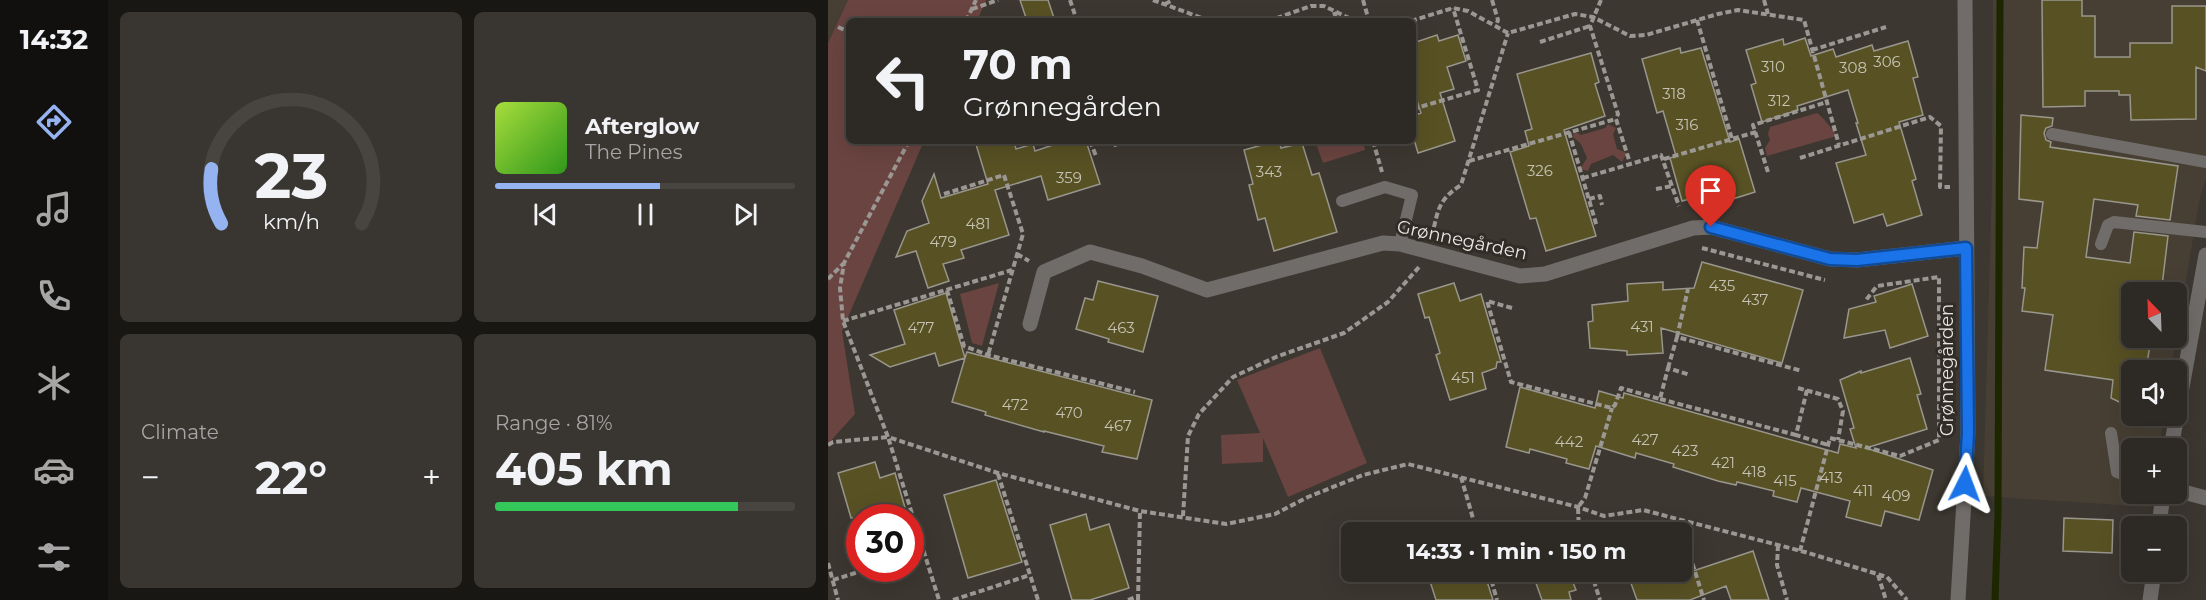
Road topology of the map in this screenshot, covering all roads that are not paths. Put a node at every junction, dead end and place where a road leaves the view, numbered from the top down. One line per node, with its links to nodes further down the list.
1 (1965, 0): 8 (street, Grønnegården)
2 (2052, 134): 3 (lane)
3 (2206, 162)
4 (1342, 201): 6 (lane)
5 (2206, 232): 7 (lane)
6 (1400, 244): 8 (street, Grønnegården); 10 (street, Grønnegården)
7 (2101, 244)
8 (1966, 248): 17 (street, Grønnegården)
9 (2206, 255): 12 (street)
10 (1030, 324)
11 (2111, 433): 13 (lane)
12 (2173, 438)
13 (2121, 473)
14 (2187, 493): 15 (street)
15 (2206, 498)
16 (2153, 582): 18 (street)
17 (1958, 600)
18 (2150, 600)

